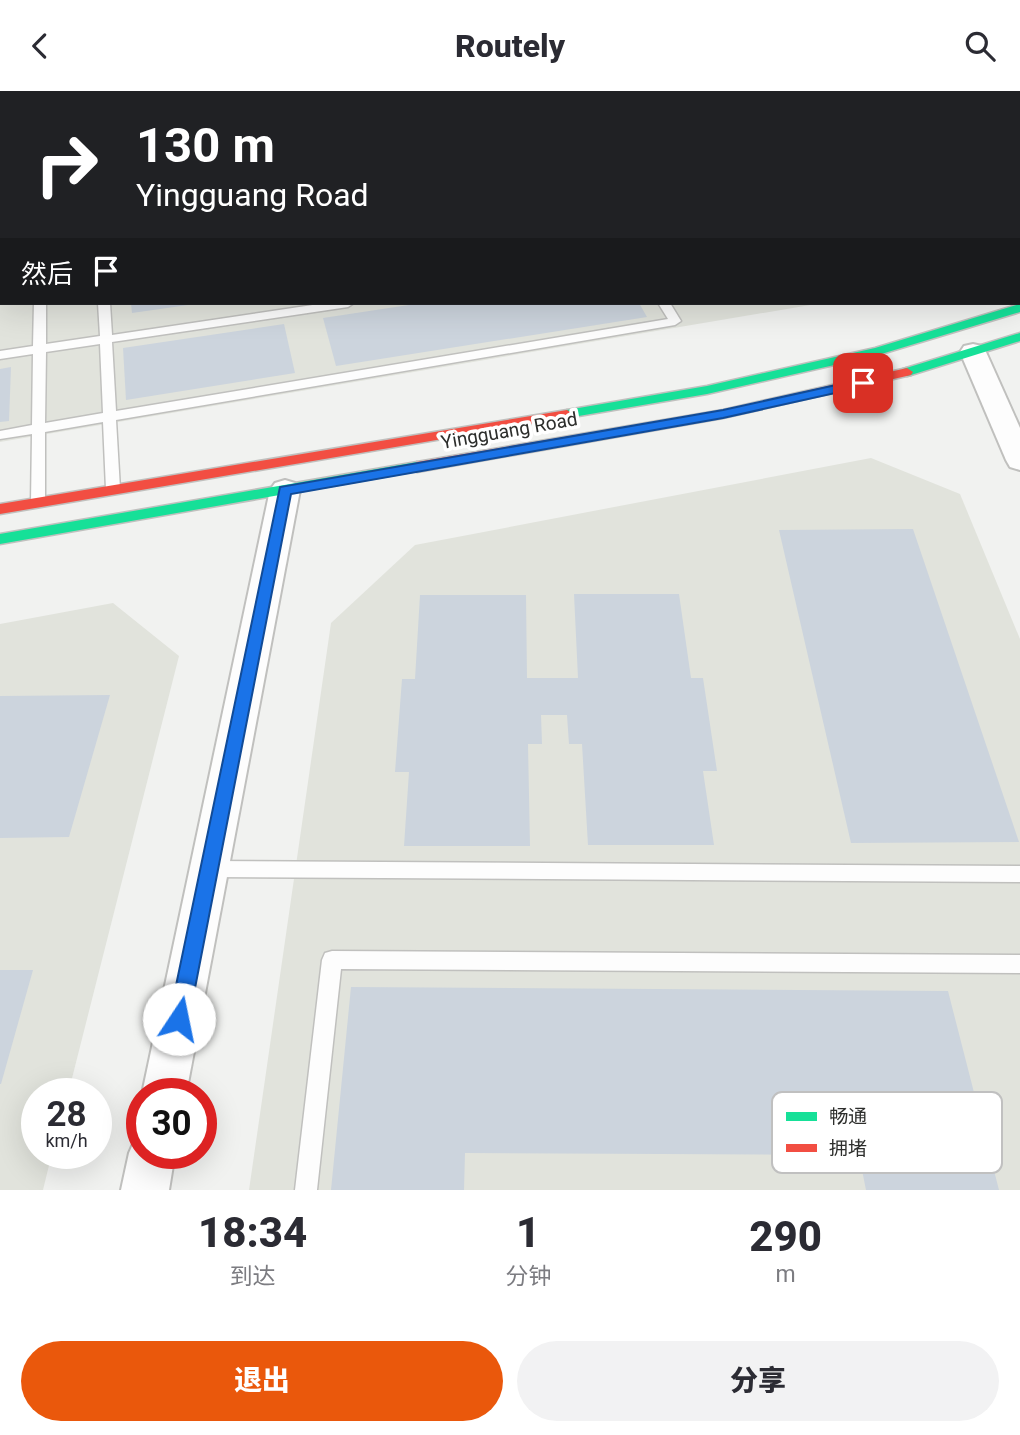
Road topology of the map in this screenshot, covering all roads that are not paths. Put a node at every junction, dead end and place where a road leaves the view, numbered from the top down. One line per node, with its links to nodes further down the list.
1 (40, 305): 10 (lane)
2 (104, 305): 9 (lane)
3 (251, 305): 7 (lane)
4 (335, 305): 7 (lane)
5 (665, 305): 13 (lane)
6 (1020, 307): 17 (main road, Yingguang Road)
7 (254, 317): 9 (lane)
8 (1020, 337): 11 (main road, Yingguang Road)
9 (106, 339): 10 (lane); 13 (lane)
10 (40, 349): 12 (lane); 14 (lane)
11 (973, 352): 16 (street); 18 (main road, Yingguang Road)
12 (0, 355)
13 (110, 417): 14 (lane); 17 (lane)
14 (38, 429): 15 (lane); 19 (lane)
15 (0, 435)
16 (1020, 460)
17 (113, 489): 19 (main road, Yingguang Road)
18 (285, 490): 21 (main road, Yingguang Road); 22 (street)
19 (38, 502): 20 (main road, Yingguang Road)
20 (0, 509)
21 (0, 539)
22 (209, 869): 23 (lane); 25 (street)
23 (1020, 874)
24 (1020, 964): 28 (lane)
25 (167, 1078)
26 (149, 1169): 27 (street)
27 (145, 1190)
28 (306, 1190)

